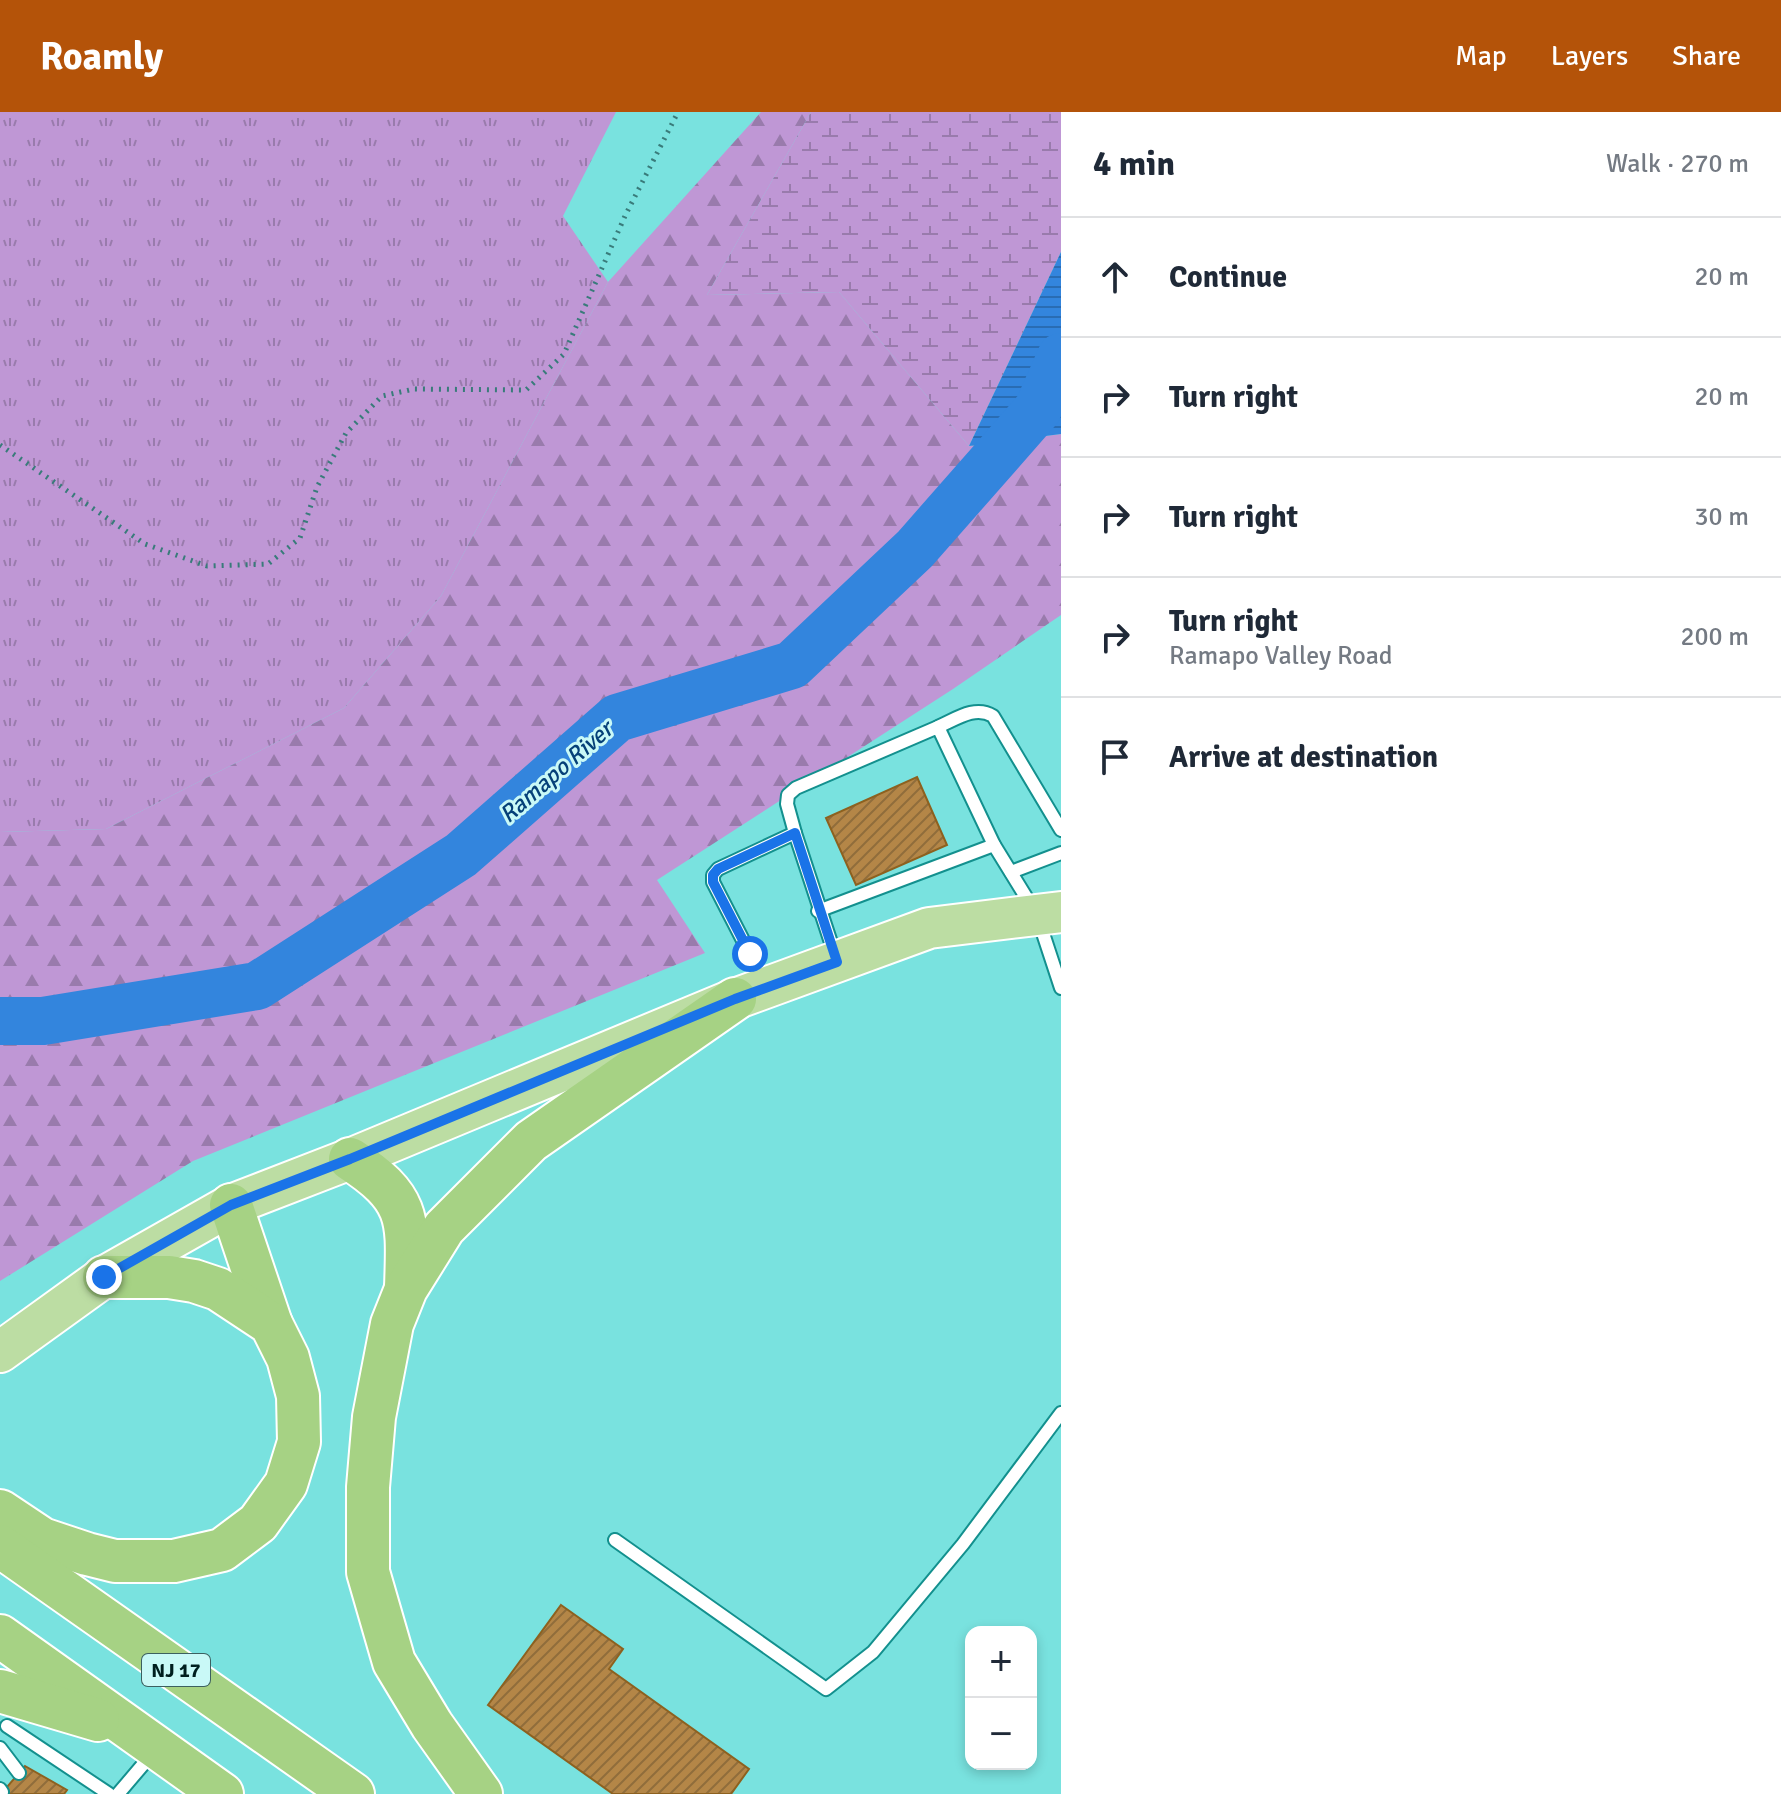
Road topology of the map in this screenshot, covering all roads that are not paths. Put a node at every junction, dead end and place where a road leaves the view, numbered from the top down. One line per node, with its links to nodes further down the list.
1 (938, 727): 2 (lane); 3 (lane); 4 (lane)
2 (1061, 830)
3 (795, 833): 7 (lane); 9 (lane)
4 (994, 845): 6 (lane); 7 (lane)
5 (1061, 853): 6 (lane)
6 (1011, 872): 8 (lane)
7 (818, 911): 10 (lane)
8 (1049, 914): 10 (main road); 11 (lane)
9 (750, 954)
10 (837, 962): 12 (main road)
11 (1061, 988)
12 (735, 999): 13 (main road); 16 (highway)
13 (350, 1159): 14 (main road); 16 (highway)
14 (231, 1205): 15 (main road); 17 (highway)
15 (104, 1277): 17 (highway); 18 (main road)
16 (406, 1289): 32 (highway)
17 (271, 1324): 20 (highway)
18 (0, 1352)
19 (1061, 1413): 21 (lane)
20 (0, 1511)
21 (615, 1540)
22 (0, 1546): 31 (highway, NJ 17)
23 (0, 1636): 26 (highway)
24 (10, 1712): 26 (highway); 28 (lane)
25 (0, 1748): 27 (lane)
26 (162, 1756): 29 (lane); 30 (highway)
27 (19, 1773)
28 (109, 1794)
29 (118, 1794)
30 (222, 1794)
31 (353, 1794)
32 (481, 1794)

